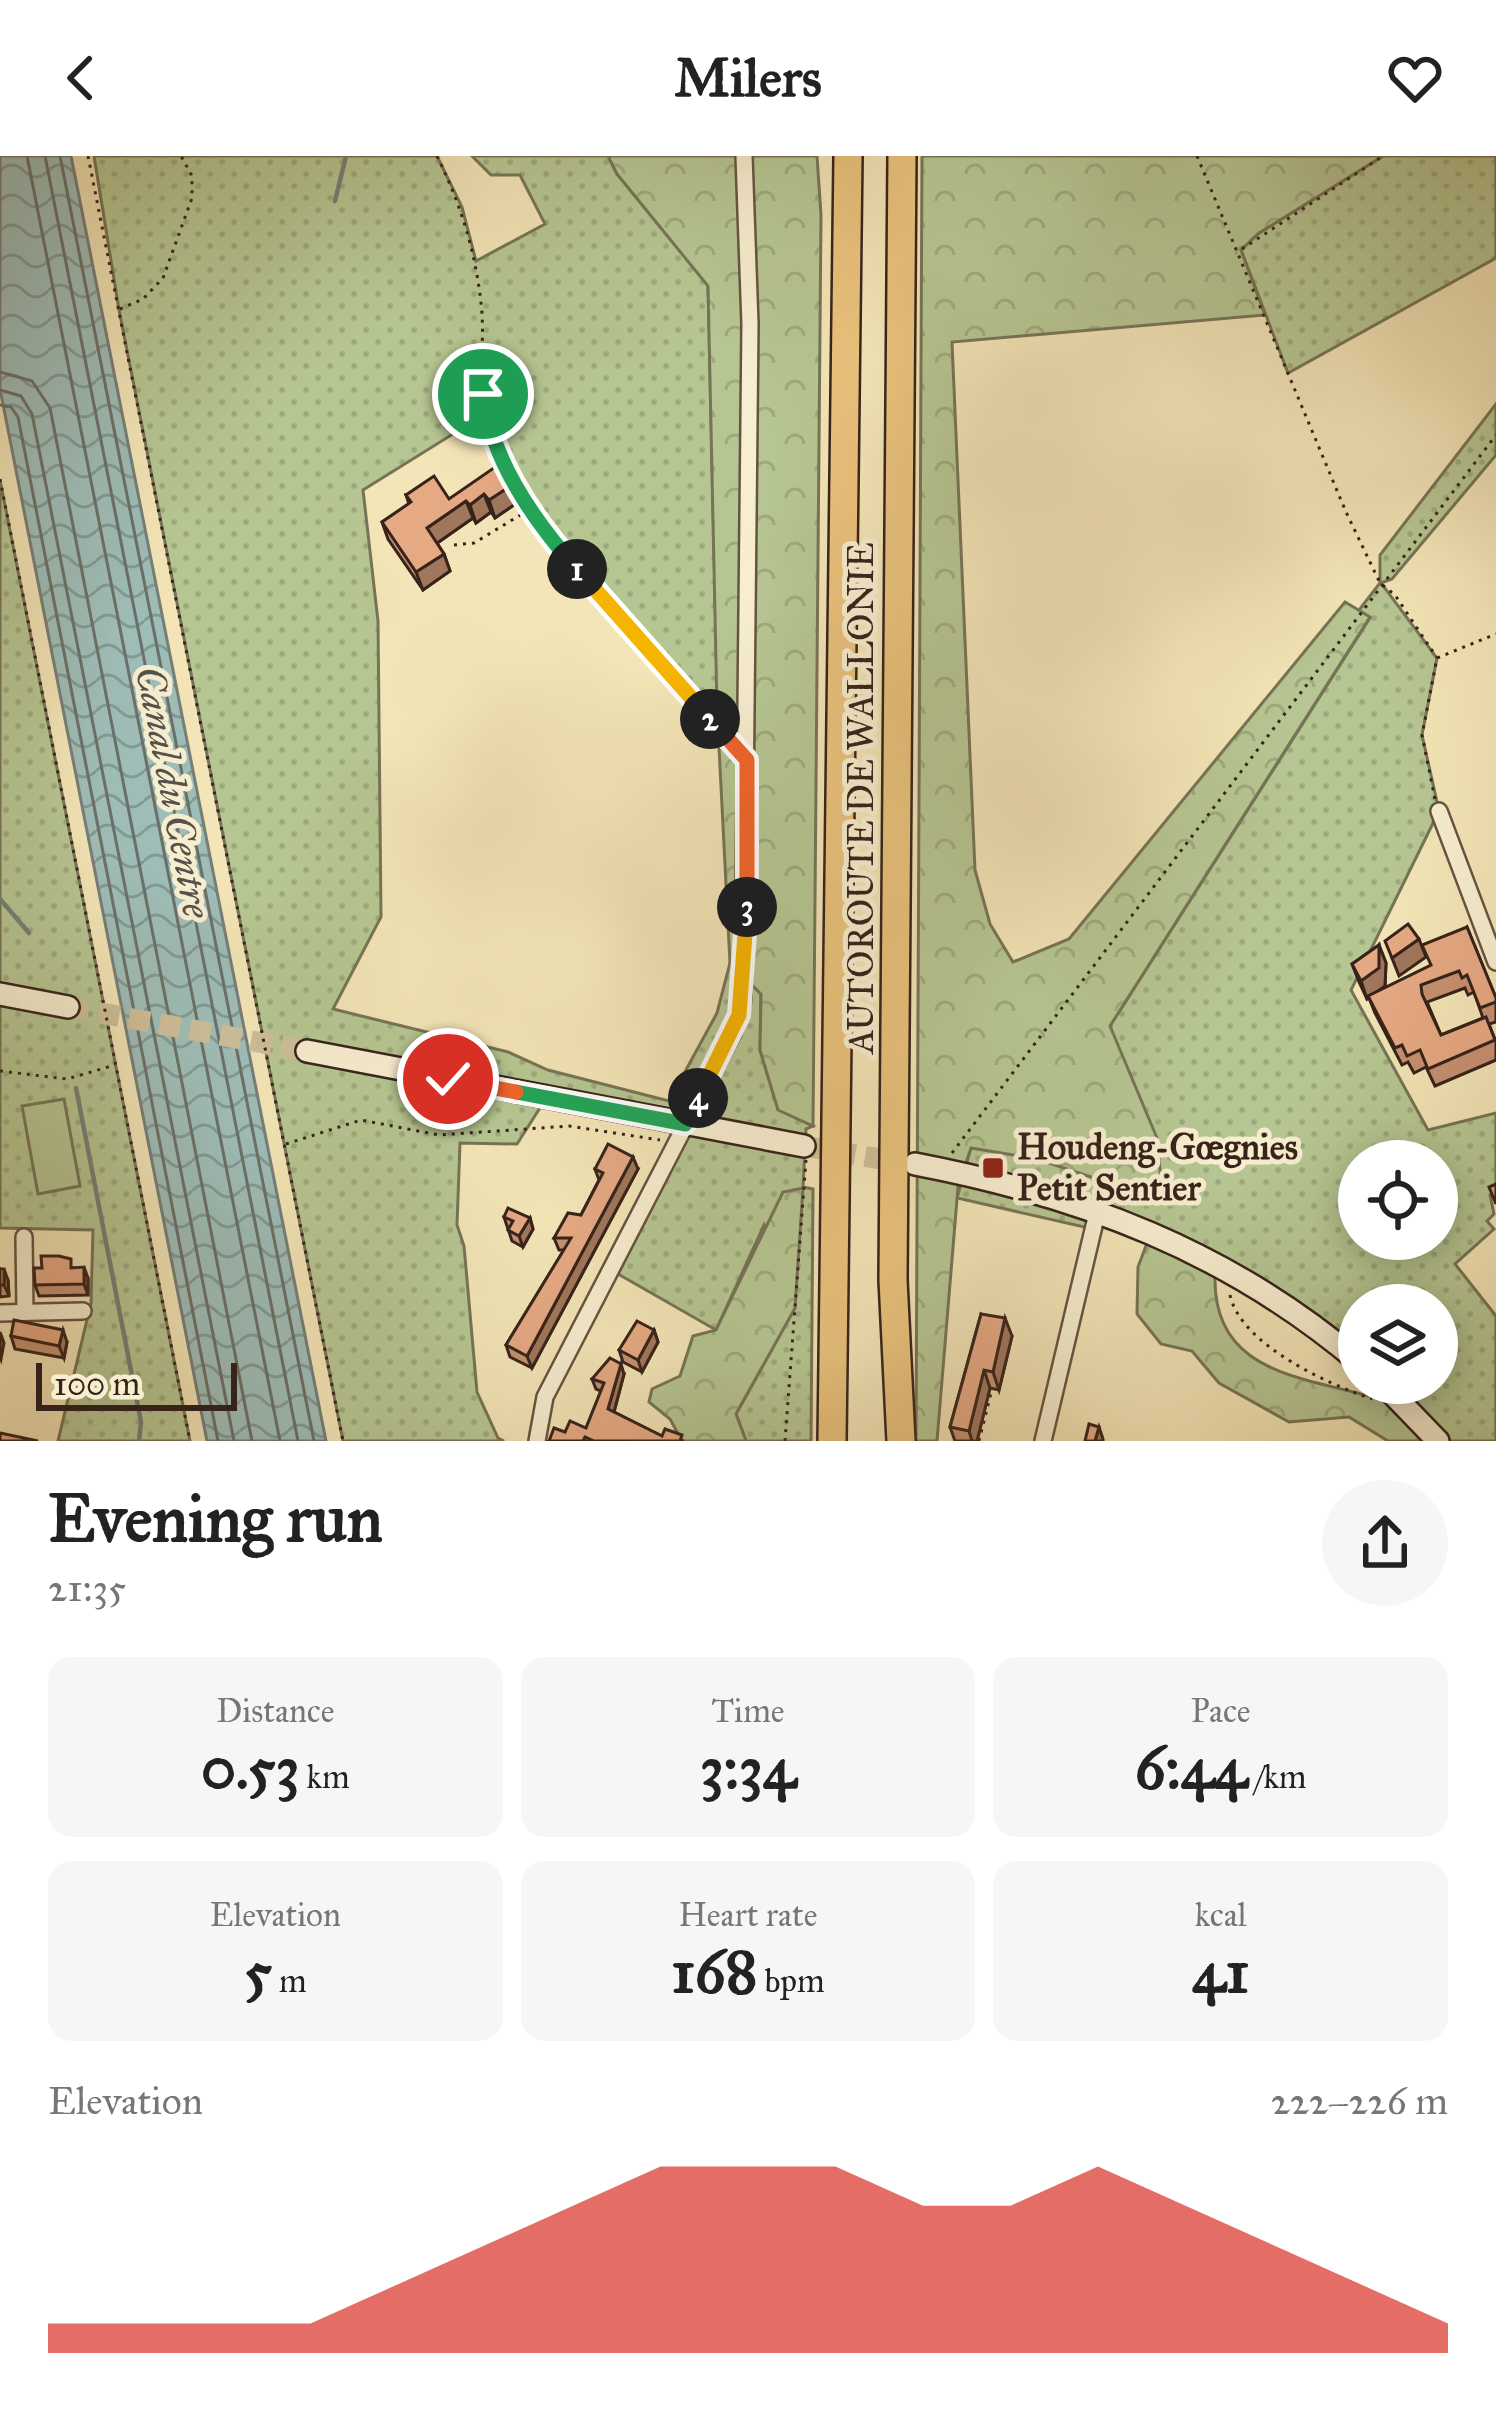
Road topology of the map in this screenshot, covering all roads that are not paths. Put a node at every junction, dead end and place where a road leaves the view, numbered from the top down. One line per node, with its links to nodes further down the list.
1 (744, 156): 9 (street)
2 (848, 156): 21 (highway, AUTOROUTE DE WALLONIE)
3 (902, 156): 14 (highway, AUTOROUTE DE WALLONIE)
4 (1439, 811): 5 (street)
5 (1496, 962)
6 (0, 994): 7 (street)
7 (68, 1007)
8 (307, 1051): 9 (street)
9 (680, 1134): 10 (street); 20 (street)
10 (804, 1146)
11 (915, 1164): 12 (street)
12 (1098, 1209): 18 (street); 24 (street)
13 (23, 1237): 16 (street)
14 (893, 1280): 22 (highway); 23 (highway, AUTOROUTE DE WALLONIE)
15 (83, 1311): 16 (street)
16 (25, 1312): 17 (street)
17 (0, 1313)
18 (1338, 1347)
19 (1404, 1404): 25 (street)
20 (537, 1441)
21 (832, 1441)
22 (883, 1441)
23 (901, 1441)
24 (1043, 1441)
25 (1438, 1441)

